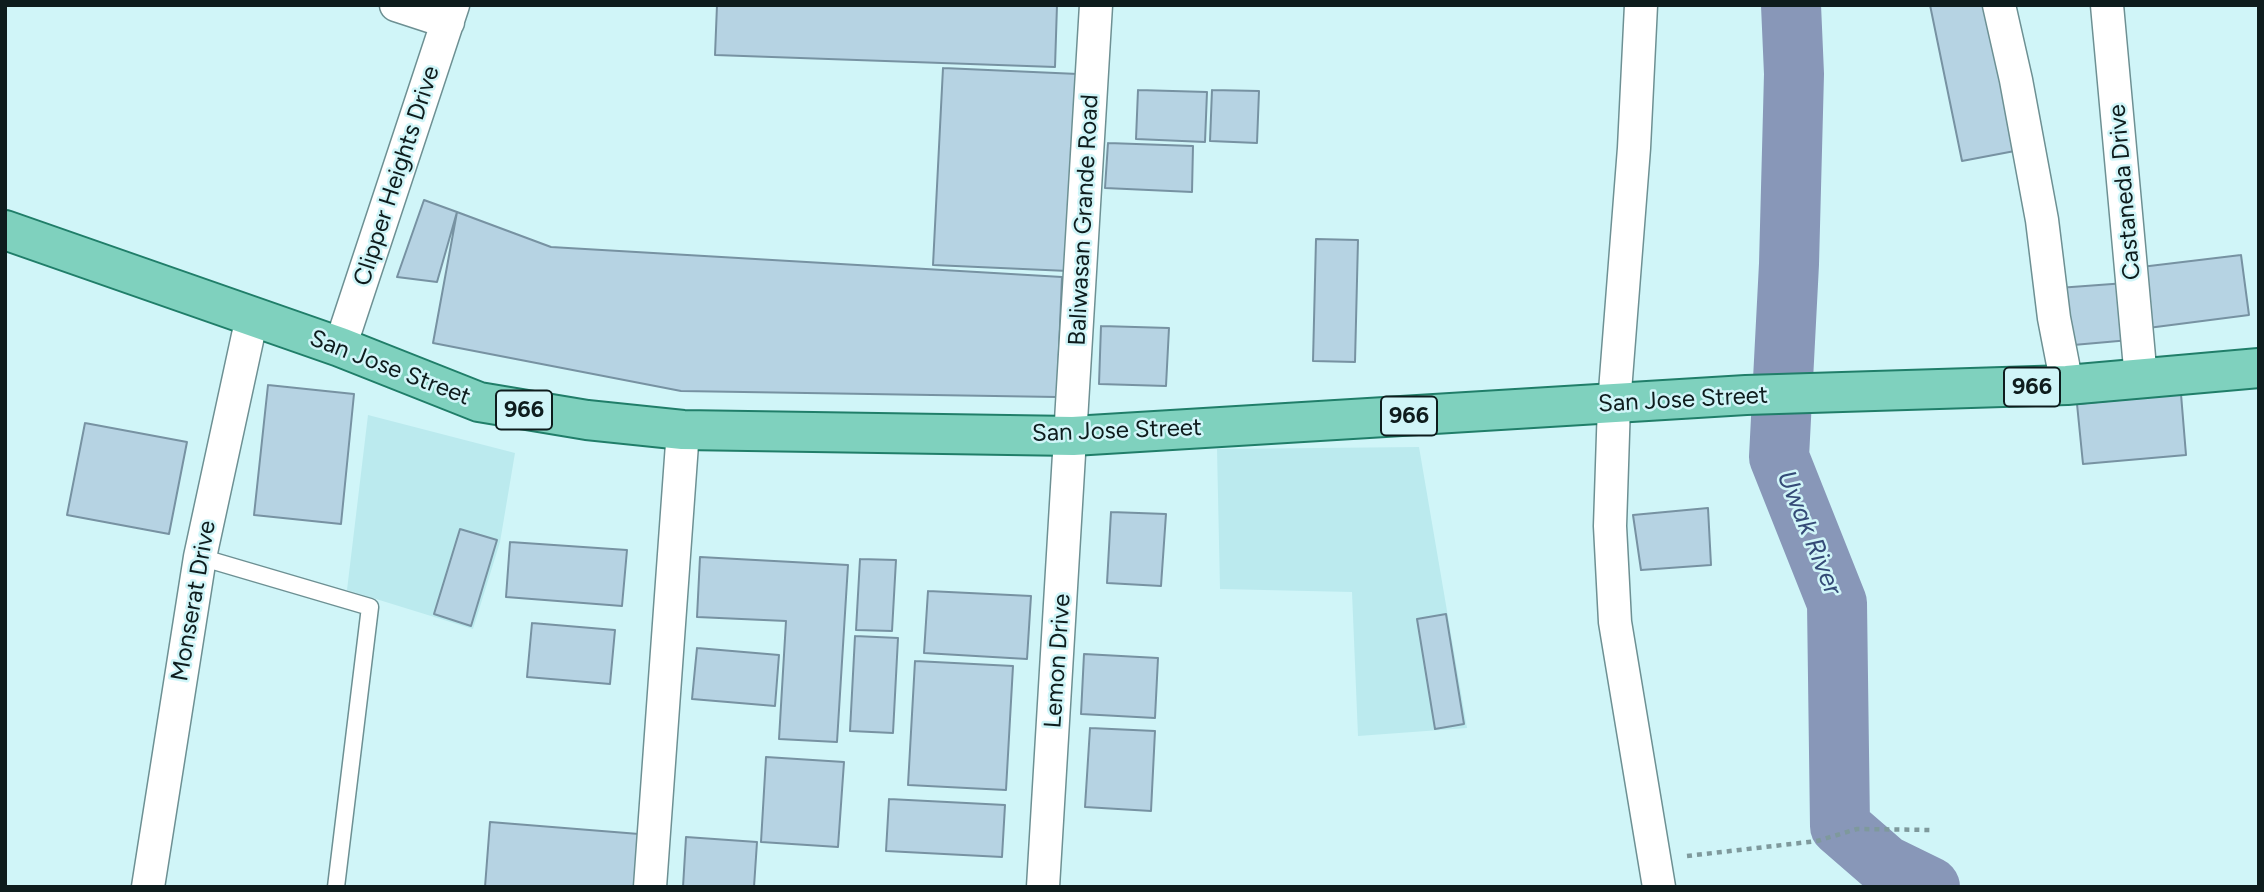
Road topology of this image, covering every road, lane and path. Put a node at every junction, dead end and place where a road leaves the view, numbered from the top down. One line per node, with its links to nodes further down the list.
1 (396, 5): 6 (street)
2 (1096, 5): 15 (street, Baliwasan Grande Road)
3 (1641, 5): 13 (street)
4 (1999, 5): 12 (street)
5 (2107, 5): 11 (street, Castaneda Drive)
6 (450, 14): 9 (street, Clipper Heights Drive)
7 (5, 230): 8 (main road, San Jose Street / 966)
8 (252, 317): 9 (main road, San Jose Street / 966); 16 (street, Monserat Drive)
9 (340, 347): 14 (main road, San Jose Street / 966)
10 (2259, 368): 11 (main road, San Jose Street / 966)
11 (2141, 379): 12 (main road, San Jose Street / 966)
12 (2067, 385): 13 (main road, San Jose Street / 966)
13 (1614, 404): 15 (main road, San Jose Street / 966); 18 (street)
14 (683, 430): 15 (main road, San Jose Street / 966); 21 (street)
15 (1073, 436): 22 (street, Lemon Drive)
16 (200, 556): 19 (street, Monserat Drive); 20 (lane)
17 (1933, 830): 18 (path)
18 (1657, 873)
19 (148, 887)
20 (336, 887)
21 (650, 887)
22 (1043, 887)

